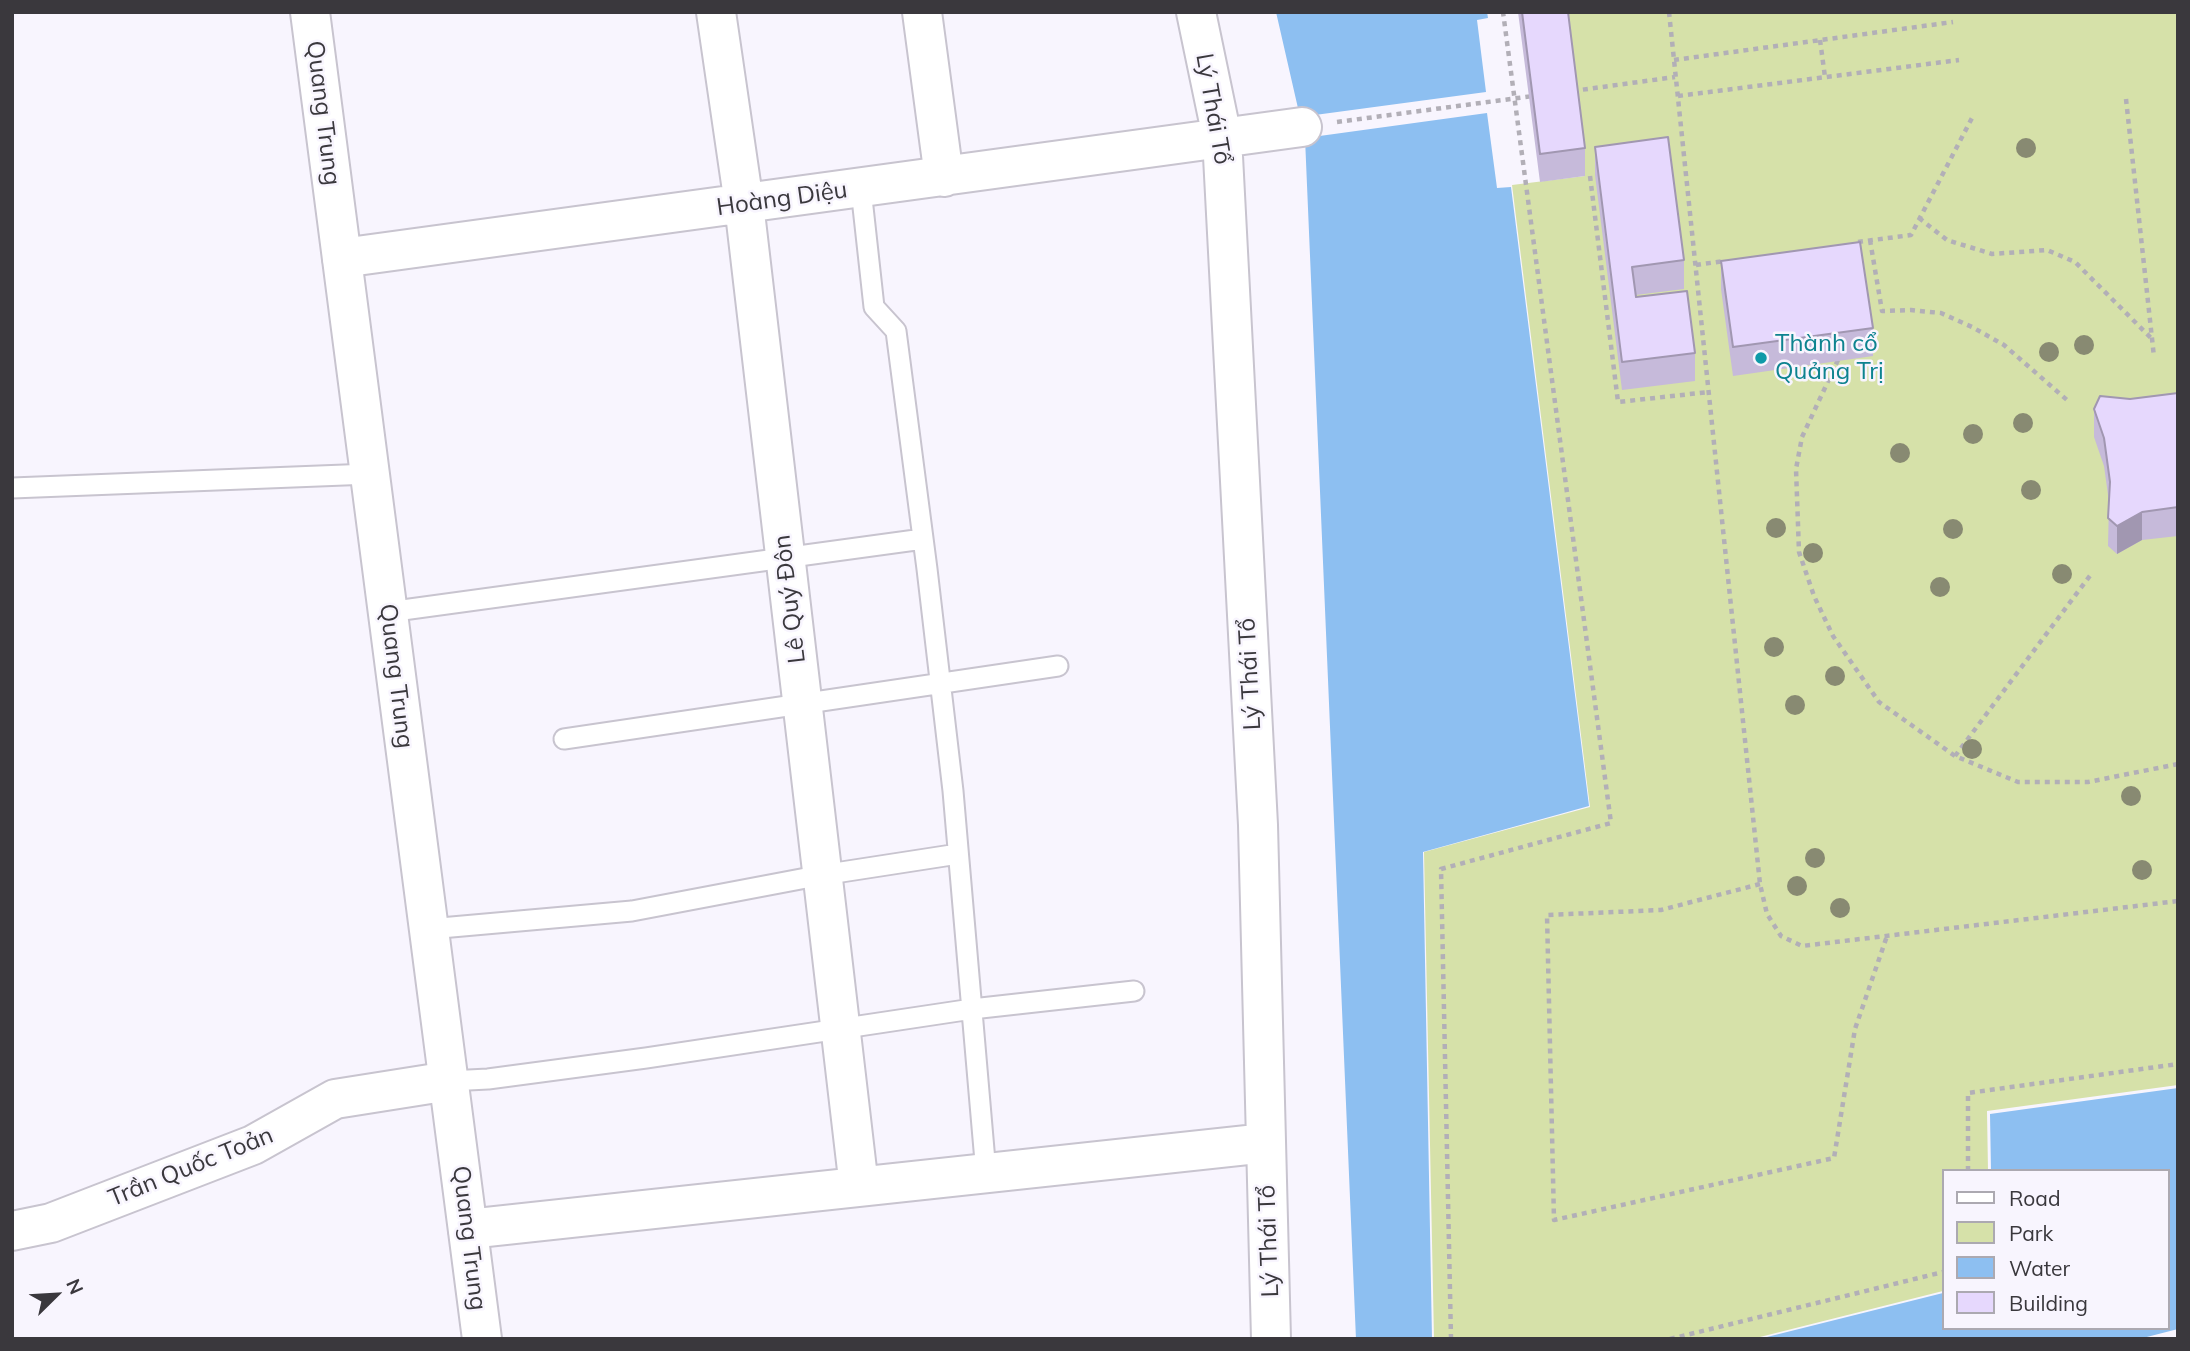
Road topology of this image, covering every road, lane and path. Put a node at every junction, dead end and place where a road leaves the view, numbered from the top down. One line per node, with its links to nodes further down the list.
1 (310, 12): 28 (street, Quang Trung)
2 (716, 12): 24 (street, Lê Quý Đôn)
3 (922, 12): 22 (street)
4 (1196, 12): 20 (street, Lý Thái Tổ)
5 (1503, 12): 16 (path)
6 (1669, 12): 9 (path)
7 (1953, 22): 8 (path)
8 (1820, 40): 9 (path); 12 (path)
9 (1674, 60): 11 (path)
10 (1959, 60): 12 (path)
11 (1676, 77): 13 (path); 15 (path)
12 (1825, 78): 15 (path)
13 (1563, 92)
14 (1540, 95): 16 (path)
15 (1678, 96): 30 (path)
16 (1515, 99): 19 (path); 68 (path)
17 (2126, 99): 31 (path)
18 (1973, 116): 25 (path)
19 (1302, 127): 20 (street, Hoàng Diệu)
20 (1222, 137): 22 (street, Hoàng Diệu); 59 (street, Lý Thái Tổ)
21 (1590, 176): 34 (path)
22 (944, 177): 23 (street, Hoàng Diệu)
23 (861, 189): 24 (street, Hoàng Diệu); 38 (lane)
24 (744, 204): 28 (street, Hoàng Diệu); 39 (street, Lê Quý Đôn)
25 (1919, 218): 26 (path); 31 (path)
26 (1870, 240): 27 (path); 35 (path)
27 (1857, 242)
28 (342, 258): 36 (street, Quang Trung)
29 (1736, 259): 30 (path)
30 (1696, 265): 34 (path)
31 (2152, 339): 32 (path)
32 (2154, 357)
33 (1838, 360): 46 (path)
34 (1709, 392): 50 (path)
35 (2067, 400)
36 (370, 474): 37 (lane); 41 (street, Quang Trung)
37 (12, 488)
38 (923, 539): 39 (lane); 43 (lane)
39 (785, 557): 41 (lane); 44 (street, Lê Quý Đôn)
40 (2092, 573): 46 (path)
41 (388, 612): 52 (street, Quang Trung)
42 (1058, 666): 43 (lane)
43 (941, 684): 44 (lane); 48 (lane)
44 (802, 706): 45 (lane); 49 (street, Lê Quý Đôn)
45 (564, 739)
46 (1955, 756): 47 (path)
47 (2178, 764)
48 (958, 854): 49 (lane); 55 (lane)
49 (822, 875): 52 (lane); 56 (street, Lê Quý Đôn)
50 (1760, 884): 53 (path); 53 (path)
51 (2178, 901): 53 (path)
52 (429, 929): 58 (street, Quang Trung)
53 (1887, 936)
54 (1134, 992): 55 (lane)
55 (972, 1009): 56 (lane); 61 (lane)
56 (840, 1029): 58 (lane); 62 (street, Lê Quý Đôn)
57 (2178, 1065): 60 (path)
58 (449, 1081): 63 (street, Quang Trung); 64 (street, Trần Quốc Toản)
59 (1266, 1143): 61 (street); 67 (street, Lý Thái Tổ)
60 (1968, 1169)
61 (986, 1173): 62 (street)
62 (859, 1187): 63 (street)
63 (468, 1229): 66 (street, Quang Trung)
64 (12, 1231)
65 (1941, 1272): 69 (path)
66 (482, 1339)
67 (1271, 1339)
68 (1451, 1339)
69 (1670, 1339)

